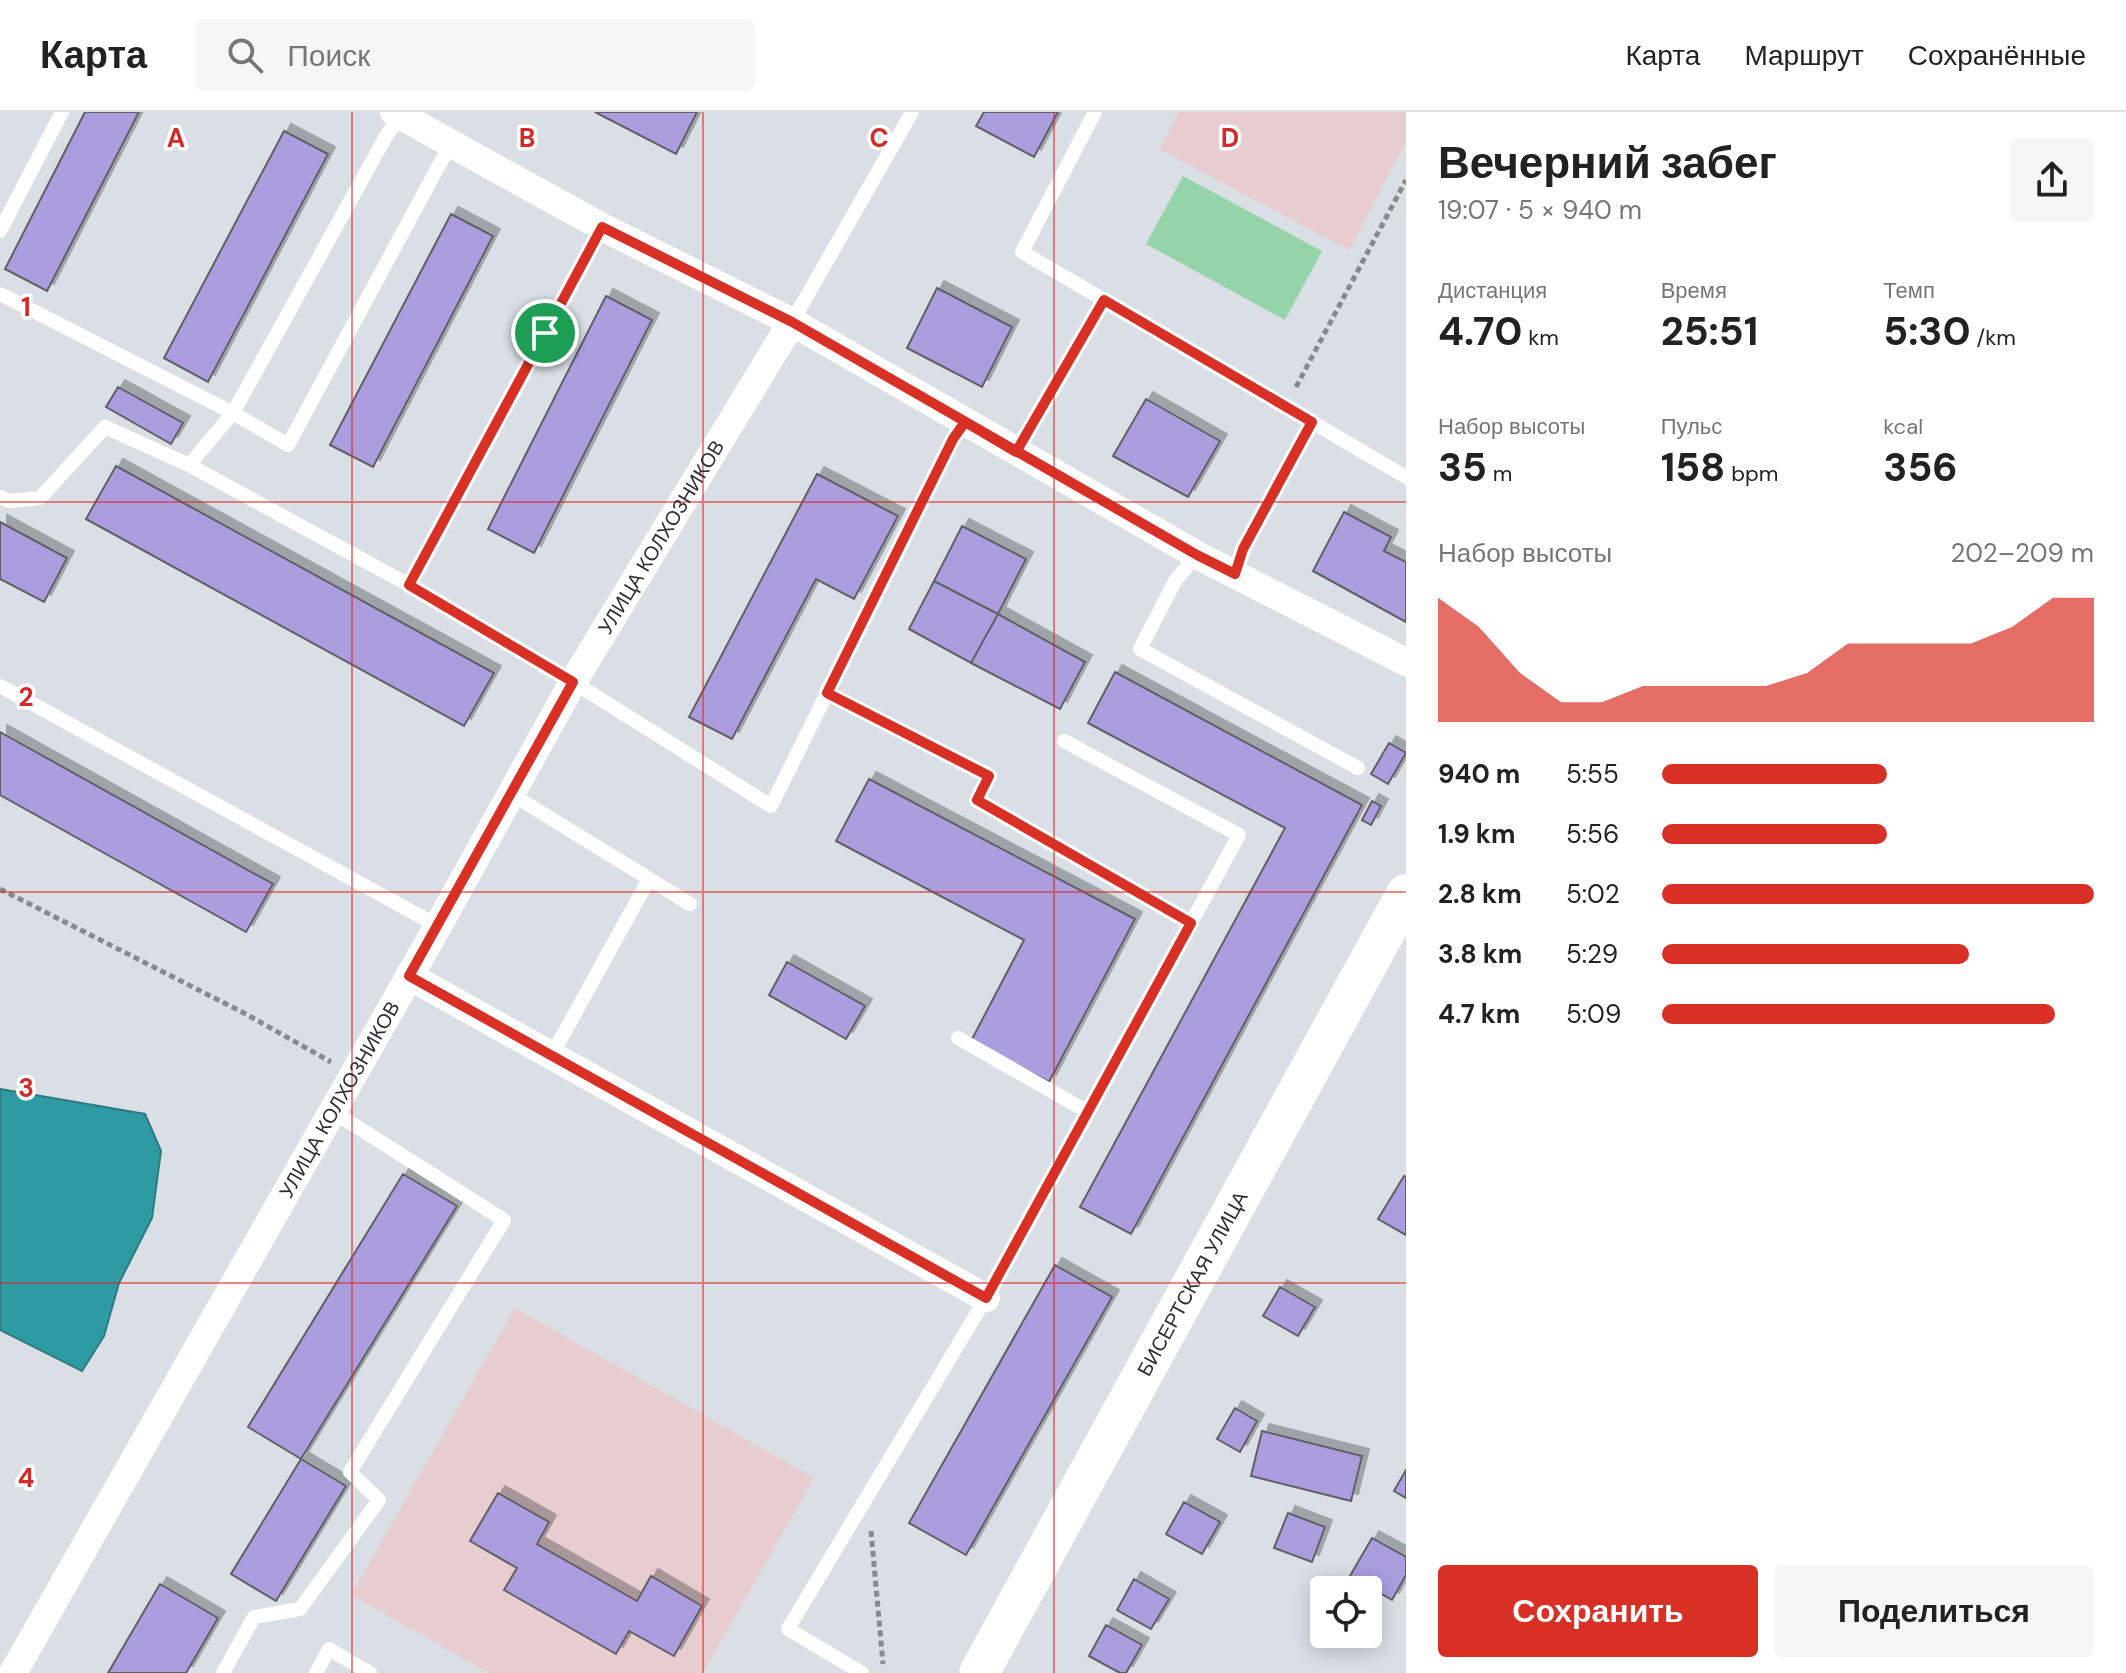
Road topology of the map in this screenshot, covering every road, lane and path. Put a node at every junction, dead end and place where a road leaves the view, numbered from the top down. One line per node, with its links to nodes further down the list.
1 (62, 112): 8 (lane)
2 (912, 112): 11 (lane)
3 (1095, 112): 10 (lane)
4 (412, 117): 5 (street); 13 (lane)
5 (451, 143): 7 (street); 13 (lane)
6 (1406, 180): 12 (path)
7 (602, 227): 11 (street); 22 (lane)
8 (0, 231)
9 (0, 294): 13 (lane)
10 (1104, 300): 12 (lane); 16 (path)
11 (792, 322): 14 (street); 24 (street, УЛИЦА КОЛХОЗНИКОВ)
12 (1286, 406): 15 (lane)
13 (233, 413): 17 (lane)
14 (965, 422): 16 (street); 26 (lane)
15 (1312, 422): 18 (lane); 21 (lane)
16 (1016, 452): 20 (street)
17 (189, 465): 19 (lane); 22 (lane)
18 (1406, 477)
19 (0, 497)
20 (1197, 555): 21 (street); 28 (lane)
21 (1235, 574): 23 (street)
22 (409, 585): 24 (lane)
23 (1406, 662)
24 (573, 682): 26 (lane); 29 (street, УЛИЦА КОЛХОЗНИКОВ)
25 (0, 686): 35 (lane)
26 (827, 693): 34 (lane)
27 (1064, 741): 34 (lane)
28 (1358, 768)
29 (511, 794): 30 (lane); 35 (street, УЛИЦА КОЛХОЗНИКОВ)
30 (649, 879): 33 (lane); 38 (lane)
31 (0, 889): 39 (path)
32 (1406, 894): 50 (main road, БИСЕРТСКАЯ УЛИЦА)
33 (690, 904)
34 (1191, 923): 41 (lane)
35 (438, 926): 36 (street, УЛИЦА КОЛХОЗНИКОВ)
36 (409, 976): 38 (street); 39 (street, УЛИЦА КОЛХОЗНИКОВ)
37 (958, 1038): 41 (lane)
38 (552, 1055): 42 (street)
39 (353, 1074): 40 (street, УЛИЦА КОЛХОЗНИКОВ)
40 (332, 1111): 44 (street, УЛИЦА КОЛХОЗНИКОВ); 45 (lane)
41 (1088, 1112): 42 (lane)
42 (986, 1298): 43 (lane)
43 (868, 1496): 48 (lane); 49 (path)
44 (13, 1673)
45 (223, 1673)
46 (316, 1673): 47 (lane)
47 (370, 1673)
48 (862, 1673)
49 (884, 1673)
50 (979, 1673)

